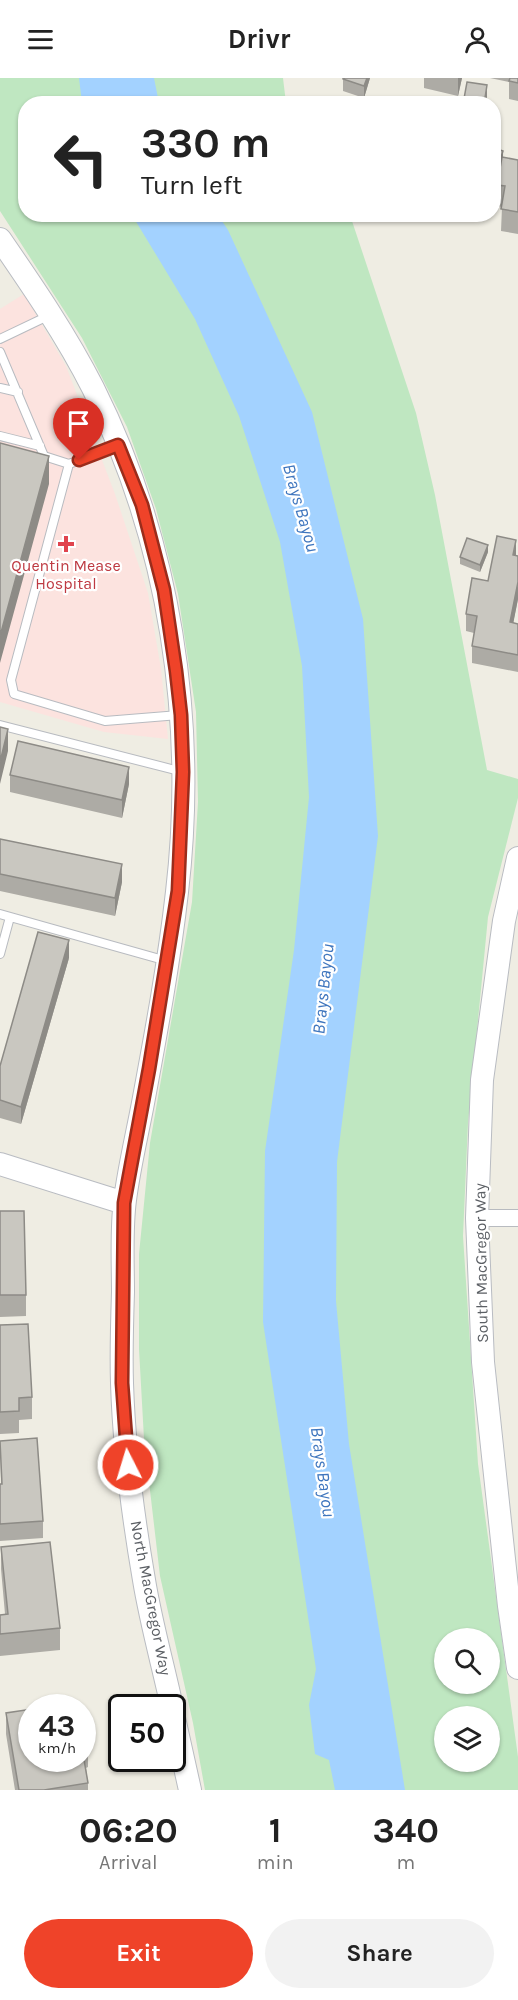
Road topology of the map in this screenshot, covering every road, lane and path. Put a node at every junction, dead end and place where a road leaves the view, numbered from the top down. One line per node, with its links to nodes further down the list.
1 (3, 248): 2 (main road, North MacGregor Way)
2 (52, 314): 3 (lane); 8 (main road, North MacGregor Way)
3 (0, 339)
4 (0, 352): 6 (lane)
5 (0, 388): 6 (lane)
6 (18, 392): 9 (lane)
7 (0, 436): 9 (lane)
8 (118, 445): 10 (lane); 11 (main road, North MacGregor Way)
9 (40, 446): 10 (lane)
10 (69, 464): 11 (lane)
11 (181, 715): 13 (main road, North MacGregor Way)
12 (0, 725): 13 (lane)
13 (183, 772): 18 (main road, North MacGregor Way)
14 (518, 858): 21 (main road, South MacGregor Way)
15 (0, 914): 16 (lane)
16 (10, 917): 17 (lane); 18 (lane)
17 (0, 954)
18 (167, 961): 20 (main road, North MacGregor Way)
19 (0, 1164): 20 (main road)
20 (124, 1203): 24 (main road, North MacGregor Way)
21 (477, 1218): 22 (street); 23 (main road, South MacGregor Way)
22 (518, 1218)
23 (518, 1668)
24 (169, 1694)
25 (186, 1772): 26 (main road, North MacGregor Way)
26 (190, 1790)

